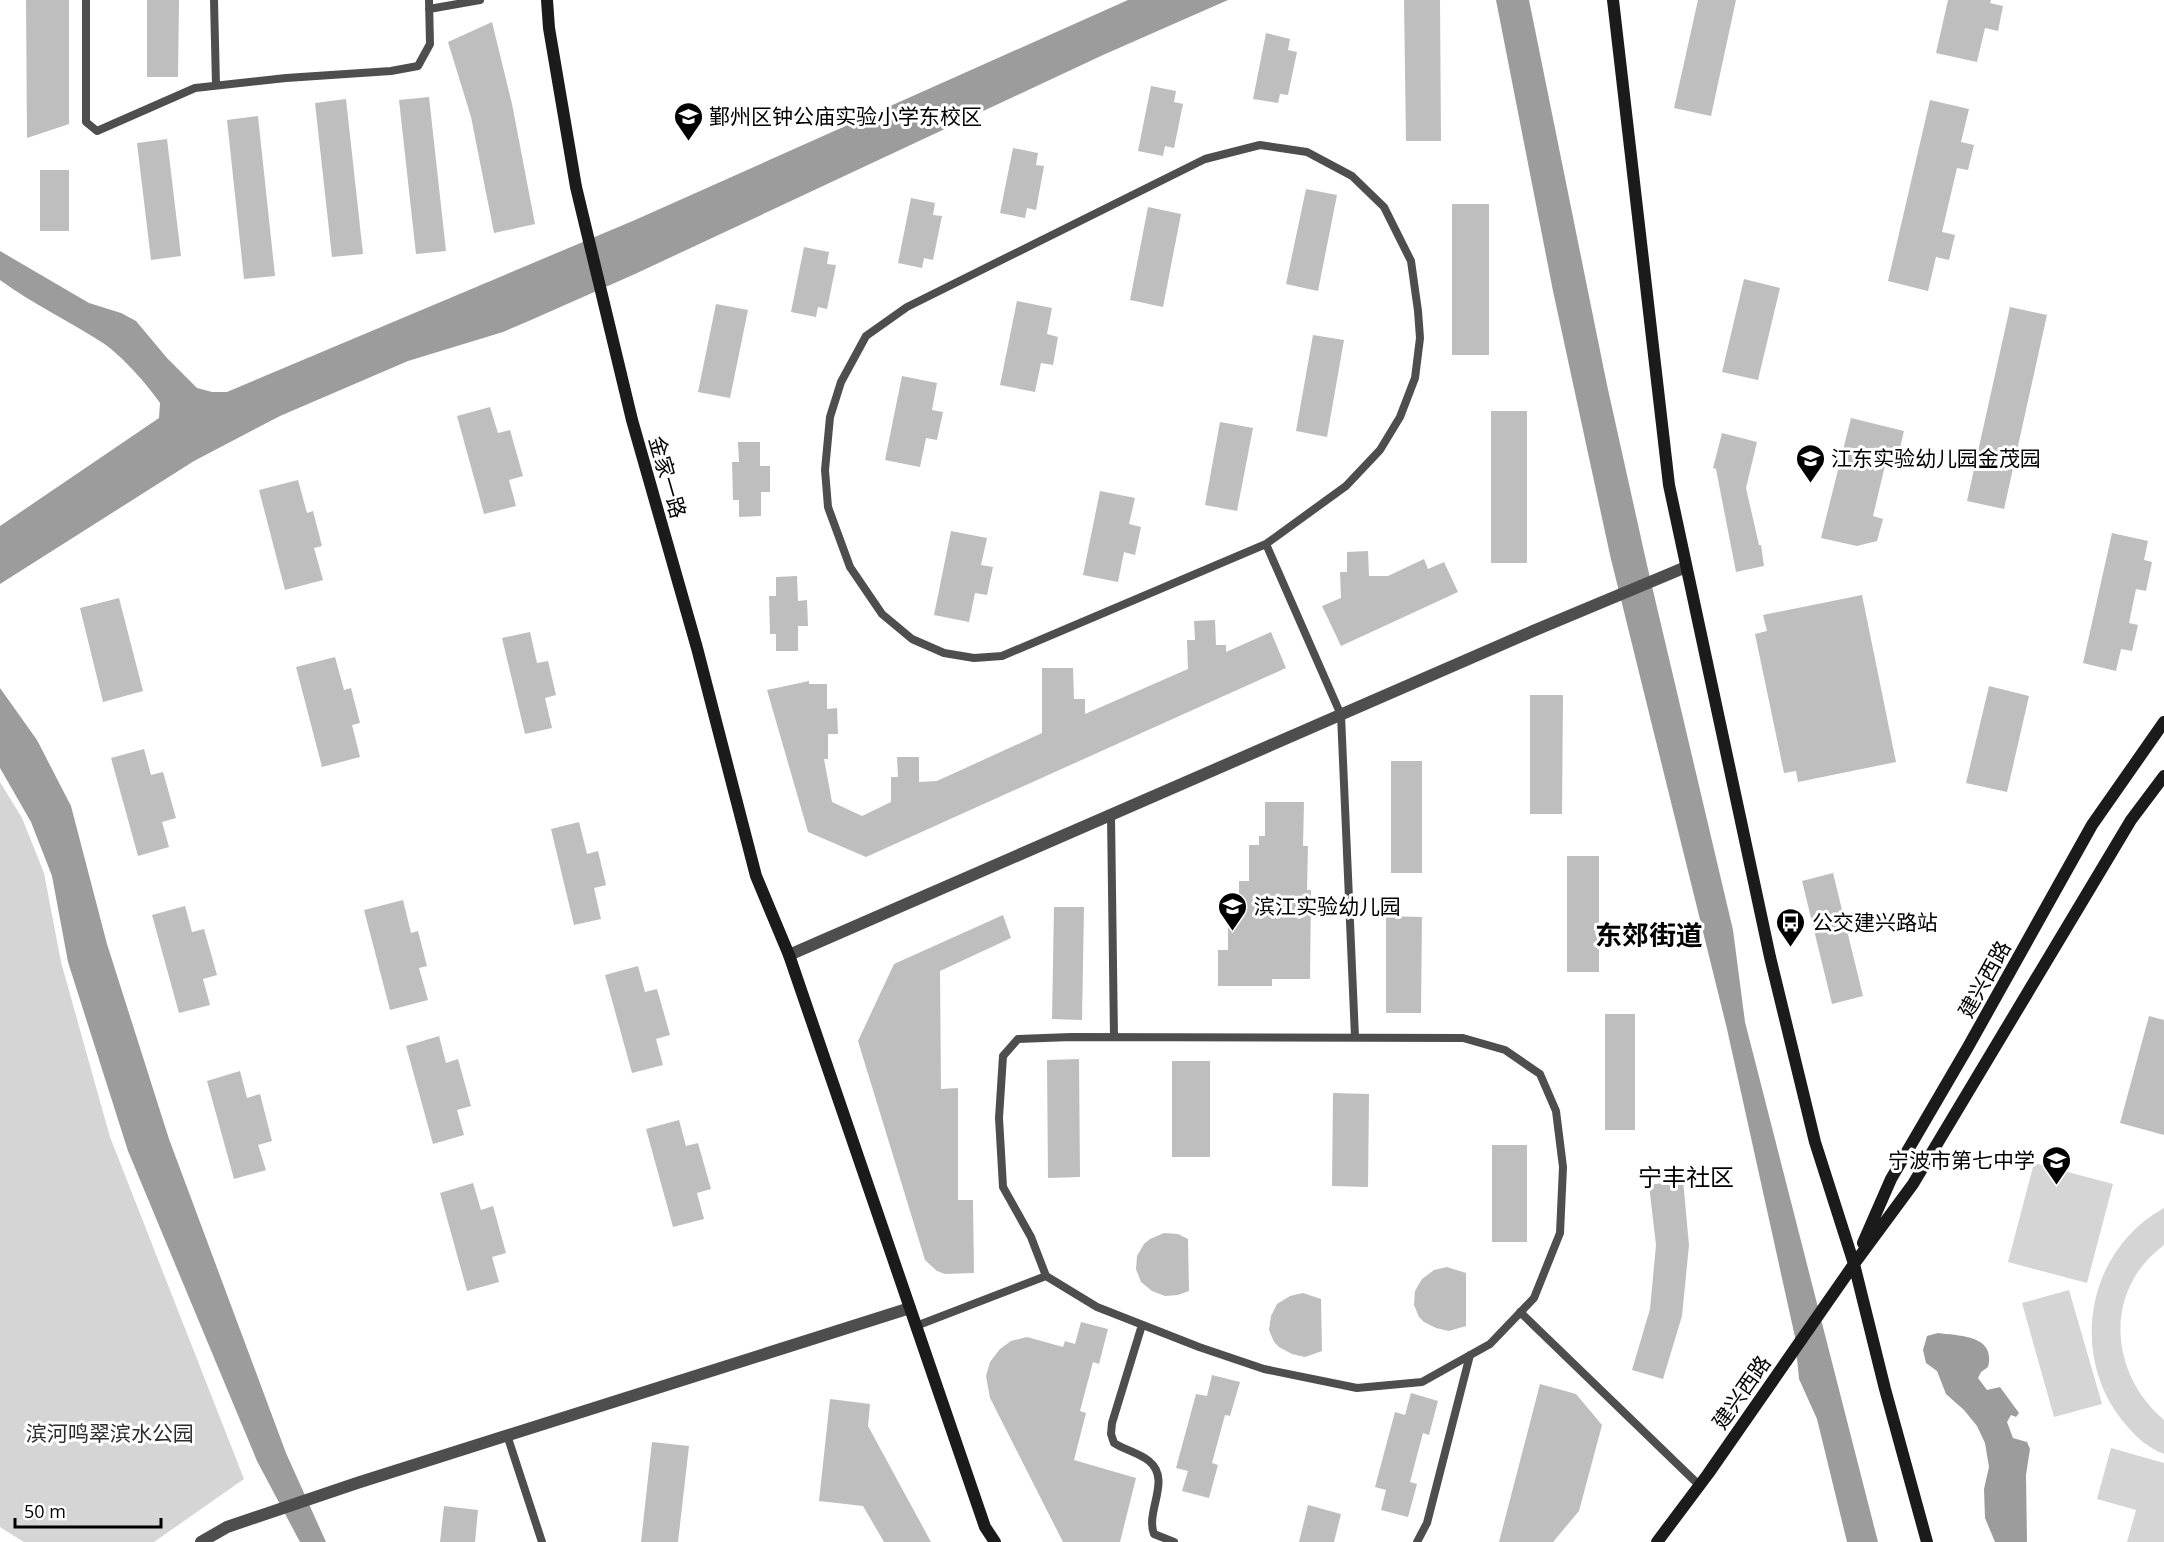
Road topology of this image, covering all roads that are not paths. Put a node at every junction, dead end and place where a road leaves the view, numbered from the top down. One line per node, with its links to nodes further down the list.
1 (86, 0): 8 (lane)
2 (214, 0): 8 (lane)
3 (429, 0): 7 (lane)
4 (480, 0): 7 (lane)
5 (547, 0): 15 (street, 金家一路)
6 (1613, 0): 10 (street)
7 (429, 9): 8 (lane)
8 (216, 85)
9 (1266, 544): 9 (lane); 11 (lane)
10 (1681, 569): 11 (street); 18 (street)
11 (1341, 715): 14 (street); 17 (lane)
12 (2164, 722): 18 (street, 建兴西路)
13 (2164, 776): 18 (street, 建兴西路)
14 (1110, 815): 15 (street); 16 (lane)
15 (789, 955): 20 (street, 金家一路)
16 (1114, 1037): 17 (lane); 19 (lane)
17 (1356, 1038): 21 (lane)
18 (1854, 1263): 26 (street, 建兴西路); 33 (street)
19 (1046, 1276): 22 (lane); 23 (lane)
20 (910, 1308): 23 (street, 金家一路); 25 (street)
21 (1520, 1312): 24 (lane); 26 (lane)
22 (1142, 1325): 24 (lane); 31 (lane)
23 (916, 1326): 30 (street, 金家一路)
24 (1470, 1355): 32 (lane)
25 (507, 1436): 28 (street); 29 (lane)
26 (1699, 1485): 27 (street, 建兴西路)
27 (1662, 1540)
28 (201, 1542)
29 (543, 1542)
30 (995, 1542)
31 (1174, 1542)
32 (1417, 1542)
33 (1928, 1542)

